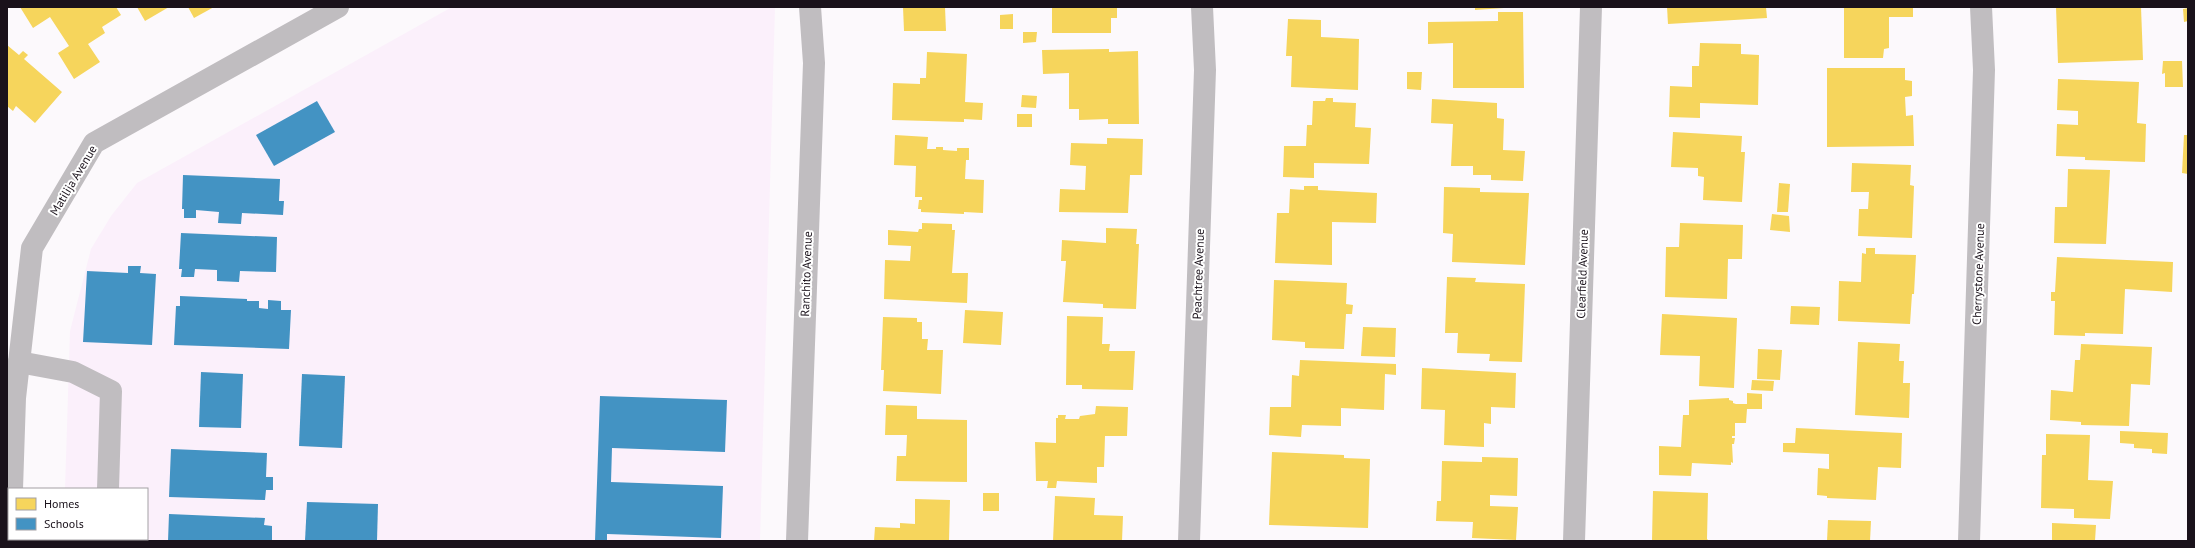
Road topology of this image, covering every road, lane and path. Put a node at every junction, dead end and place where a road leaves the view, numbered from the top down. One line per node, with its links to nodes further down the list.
1 (338, 7): 6 (street, Matilija Avenue)
2 (810, 7): 9 (street, Ranchito Avenue)
3 (1202, 7): 10 (street, Peachtree Avenue)
4 (1591, 7): 11 (street, Clearfield Avenue)
5 (1981, 7): 12 (street, Cherrystone Avenue)
6 (19, 362): 7 (street, Matilija Avenue); 8 (street)
7 (12, 488)
8 (108, 488)
9 (797, 541)
10 (1189, 541)
11 (1574, 541)
12 (1969, 541)

